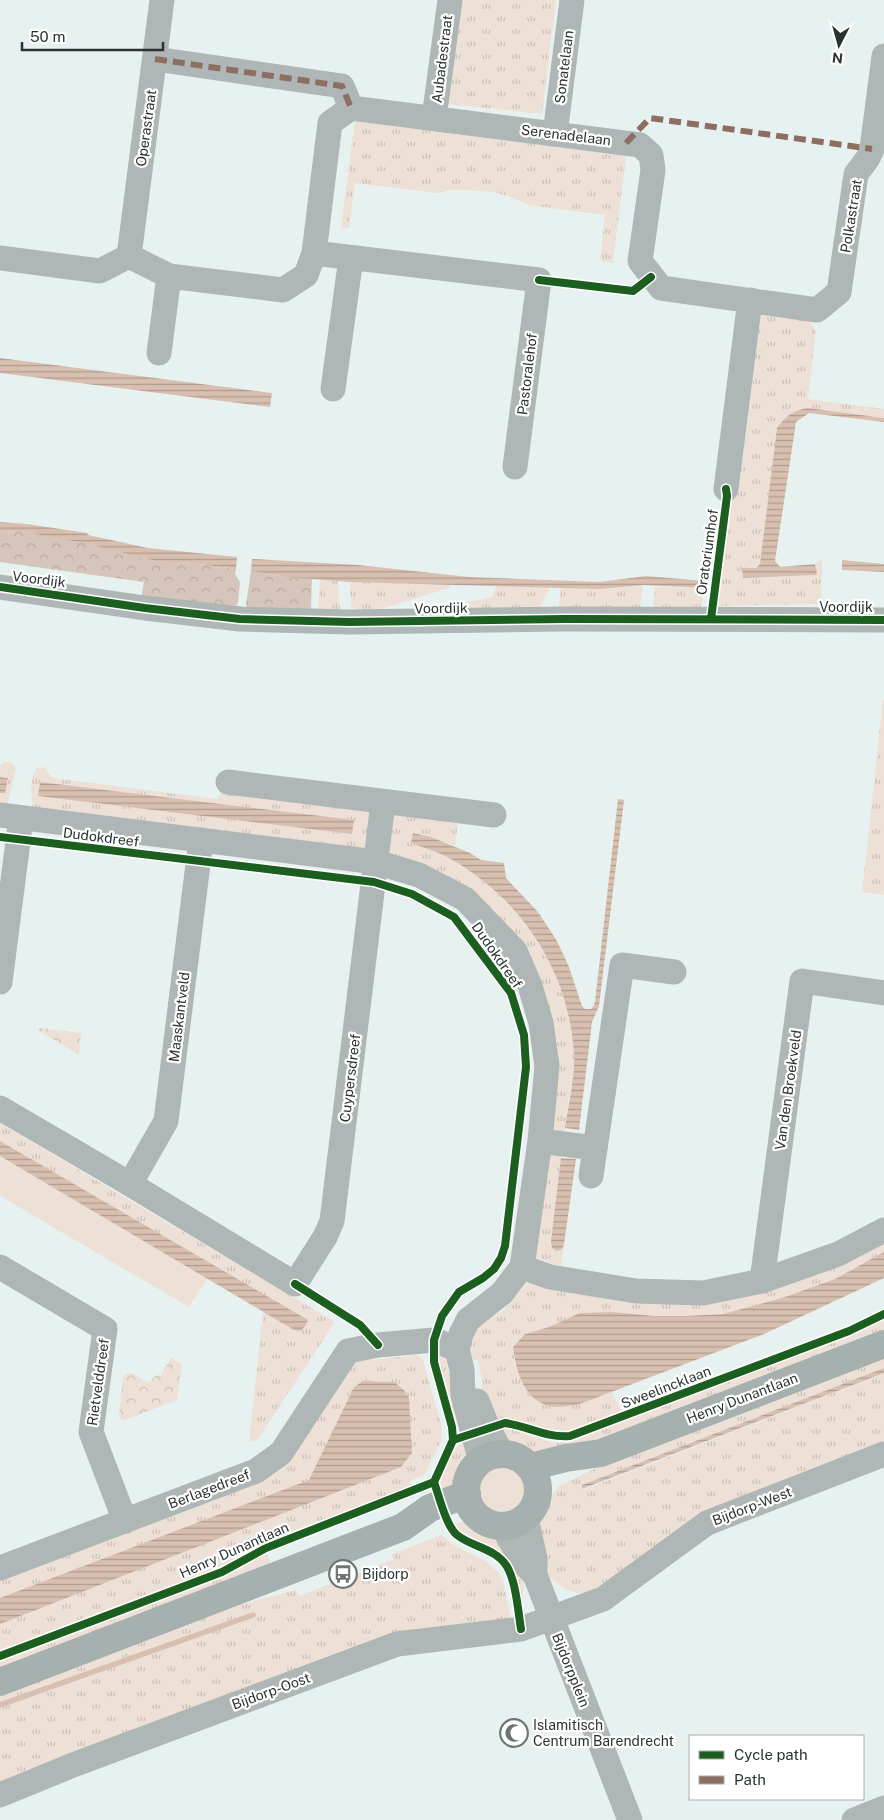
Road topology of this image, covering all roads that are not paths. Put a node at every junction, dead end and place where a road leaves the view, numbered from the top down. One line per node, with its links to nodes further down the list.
1 (162, 0): 5 (street, Operastraat)
2 (450, 0): 7 (street, Aubadestraat)
3 (572, 0): 8 (street, Sonatelaan)
4 (884, 56): 15 (street, Polkastraat)
5 (155, 59): 6 (street); 10 (street, Operastraat)
6 (351, 108): 7 (street, Serenadelaan); 9 (street)
7 (434, 118): 8 (street, Serenadelaan)
8 (555, 134): 14 (street, Serenadelaan)
9 (314, 253): 12 (street); 13 (street)
10 (129, 256): 11 (street); 13 (street)
11 (0, 258)
12 (351, 258): 17 (street); 18 (street, Pastoralehof)
13 (168, 276): 16 (street)
14 (750, 300): 15 (street, Serenadelaan); 19 (street)
15 (817, 310)
16 (159, 353)
17 (333, 389)
18 (515, 467)
19 (726, 490)
20 (0, 587): 21 (street, Voordijk)
21 (884, 620)
22 (228, 782): 23 (street)
23 (383, 802): 24 (street); 27 (street)
24 (494, 814)
25 (10, 816): 26 (street, Dudokdreef); 29 (street)
26 (201, 840): 27 (street, Dudokdreef); 35 (street, Maaskantveld)
27 (376, 862): 32 (street, Dudokdreef); 35 (street, Cuypersdreef)
28 (674, 972): 33 (street)
29 (0, 982)
30 (884, 994): 39 (street, Van den Broekveld)
31 (0, 1108): 35 (street, Cuypersdreef)
32 (540, 1141): 33 (street); 38 (street, Dudokdreef)
33 (595, 1148): 34 (street)
34 (591, 1176)
35 (130, 1184)
36 (884, 1230): 39 (street)
37 (0, 1267): 48 (street, Rietvelddreef)
38 (522, 1267): 39 (street); 41 (street, Dudokdreef)
39 (762, 1281)
40 (884, 1344): 42 (main road, Henry Dunantlaan)
41 (459, 1359): 44 (street, Dudokdreef); 48 (street, Berlagedreef)
42 (601, 1453): 45 (main road); 46 (main road)
43 (884, 1454): 51 (street, Bijdorp-West)
44 (492, 1458): 45 (main road); 47 (main road)
45 (530, 1467): 46 (main road)
46 (538, 1493): 49 (main road)
47 (470, 1502): 49 (main road); 52 (main road)
48 (125, 1521): 50 (street, Berlagedreef)
49 (514, 1521): 51 (street, Bijdorpplein)
50 (0, 1568)
51 (550, 1618): 53 (street, Bijdorp-Oost); 55 (street, Bijdorpplein)
52 (0, 1682)
53 (0, 1794)
54 (884, 1808): 56 (street)
55 (630, 1820)
56 (854, 1820)

